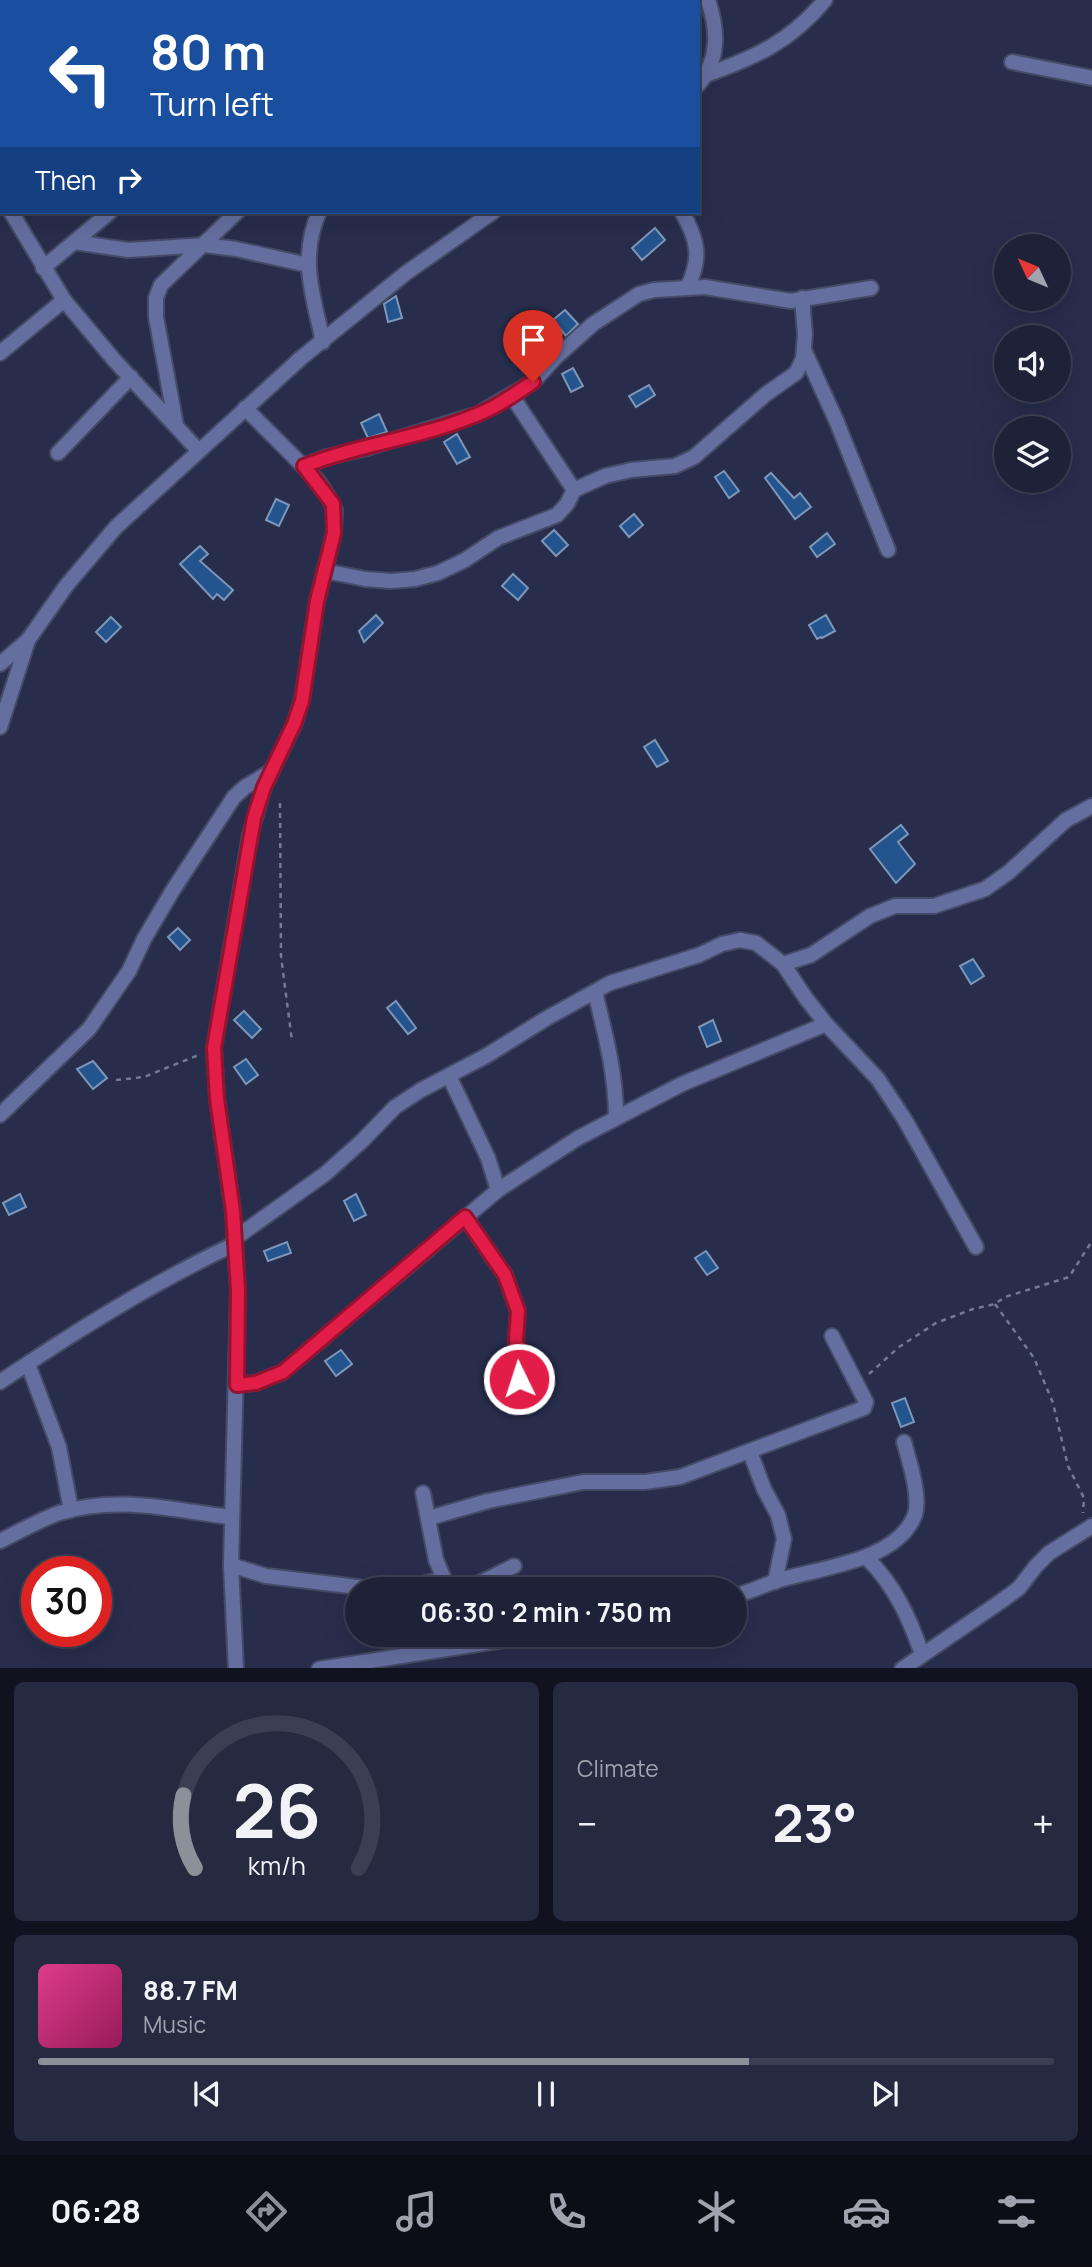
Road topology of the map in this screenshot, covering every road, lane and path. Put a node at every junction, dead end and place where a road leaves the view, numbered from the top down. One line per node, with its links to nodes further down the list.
1 (708, 0): 5 (street)
2 (825, 0): 5 (street)
3 (1012, 62): 4 (street)
4 (1092, 78)
5 (702, 80)
6 (11, 214): 15 (street)
7 (108, 214): 12 (street)
8 (235, 214): 13 (street)
9 (317, 214): 14 (street)
10 (489, 214): 20 (street)
11 (683, 214): 16 (street)
12 (74, 242): 13 (street); 15 (street)
13 (205, 245): 14 (street); 26 (street)
14 (308, 265): 20 (street)
15 (43, 268): 19 (street)
16 (687, 288): 18 (street); 24 (street)
17 (871, 288): 18 (street)
18 (802, 298): 21 (street)
19 (64, 300): 22 (street); 23 (street)
20 (323, 342): 25 (street)
21 (804, 349): 30 (street); 31 (street)
22 (0, 353)
23 (131, 377): 26 (street); 28 (street)
24 (512, 396): 29 (street); 30 (street)
25 (245, 408): 27 (street); 29 (street)
26 (176, 426): 27 (street)
27 (198, 450): 33 (street)
28 (58, 453)
29 (304, 466): 32 (street)
30 (574, 490): 32 (street)
31 (888, 550)
32 (325, 571): 36 (street)
33 (28, 640): 34 (street); 35 (street)
34 (0, 664)
35 (0, 727)
36 (271, 772): 43 (street); 46 (street)
37 (280, 803): 42 (path)
38 (1092, 806): 39 (street)
39 (783, 964): 40 (street); 41 (street)
40 (594, 992): 44 (street); 47 (street)
41 (826, 1024): 47 (street); 52 (street)
42 (292, 1041)
43 (214, 1048): 45 (path); 51 (street)
44 (449, 1076): 48 (street); 51 (street)
45 (116, 1080)
46 (0, 1115)
47 (616, 1117): 48 (street)
48 (498, 1190): 49 (street)
49 (465, 1217): 58 (street); 59 (street)
50 (1092, 1241): 53 (path)
51 (235, 1242): 55 (street); 58 (street)
52 (976, 1247)
53 (995, 1304): 57 (path); 66 (path)
54 (832, 1336): 57 (street)
55 (28, 1364): 56 (street); 63 (street)
56 (0, 1382)
57 (858, 1384): 61 (street)
58 (237, 1385): 64 (street)
59 (516, 1398)
60 (904, 1442): 68 (street)
61 (750, 1452): 65 (street); 73 (street)
62 (424, 1493): 65 (street)
63 (71, 1510): 64 (street); 67 (street)
64 (231, 1517): 69 (street)
65 (429, 1518): 71 (street)
66 (1089, 1528): 77 (street)
67 (0, 1541)
68 (867, 1558): 73 (street); 77 (street)
69 (230, 1564): 74 (street); 78 (street)
70 (514, 1566): 72 (street)
71 (442, 1577)
72 (491, 1577)
73 (775, 1582): 75 (street)
74 (345, 1585)
75 (747, 1592)
76 (457, 1647): 79 (street)
77 (922, 1654): 80 (street)
78 (236, 1668)
79 (319, 1668)
80 (902, 1668)

